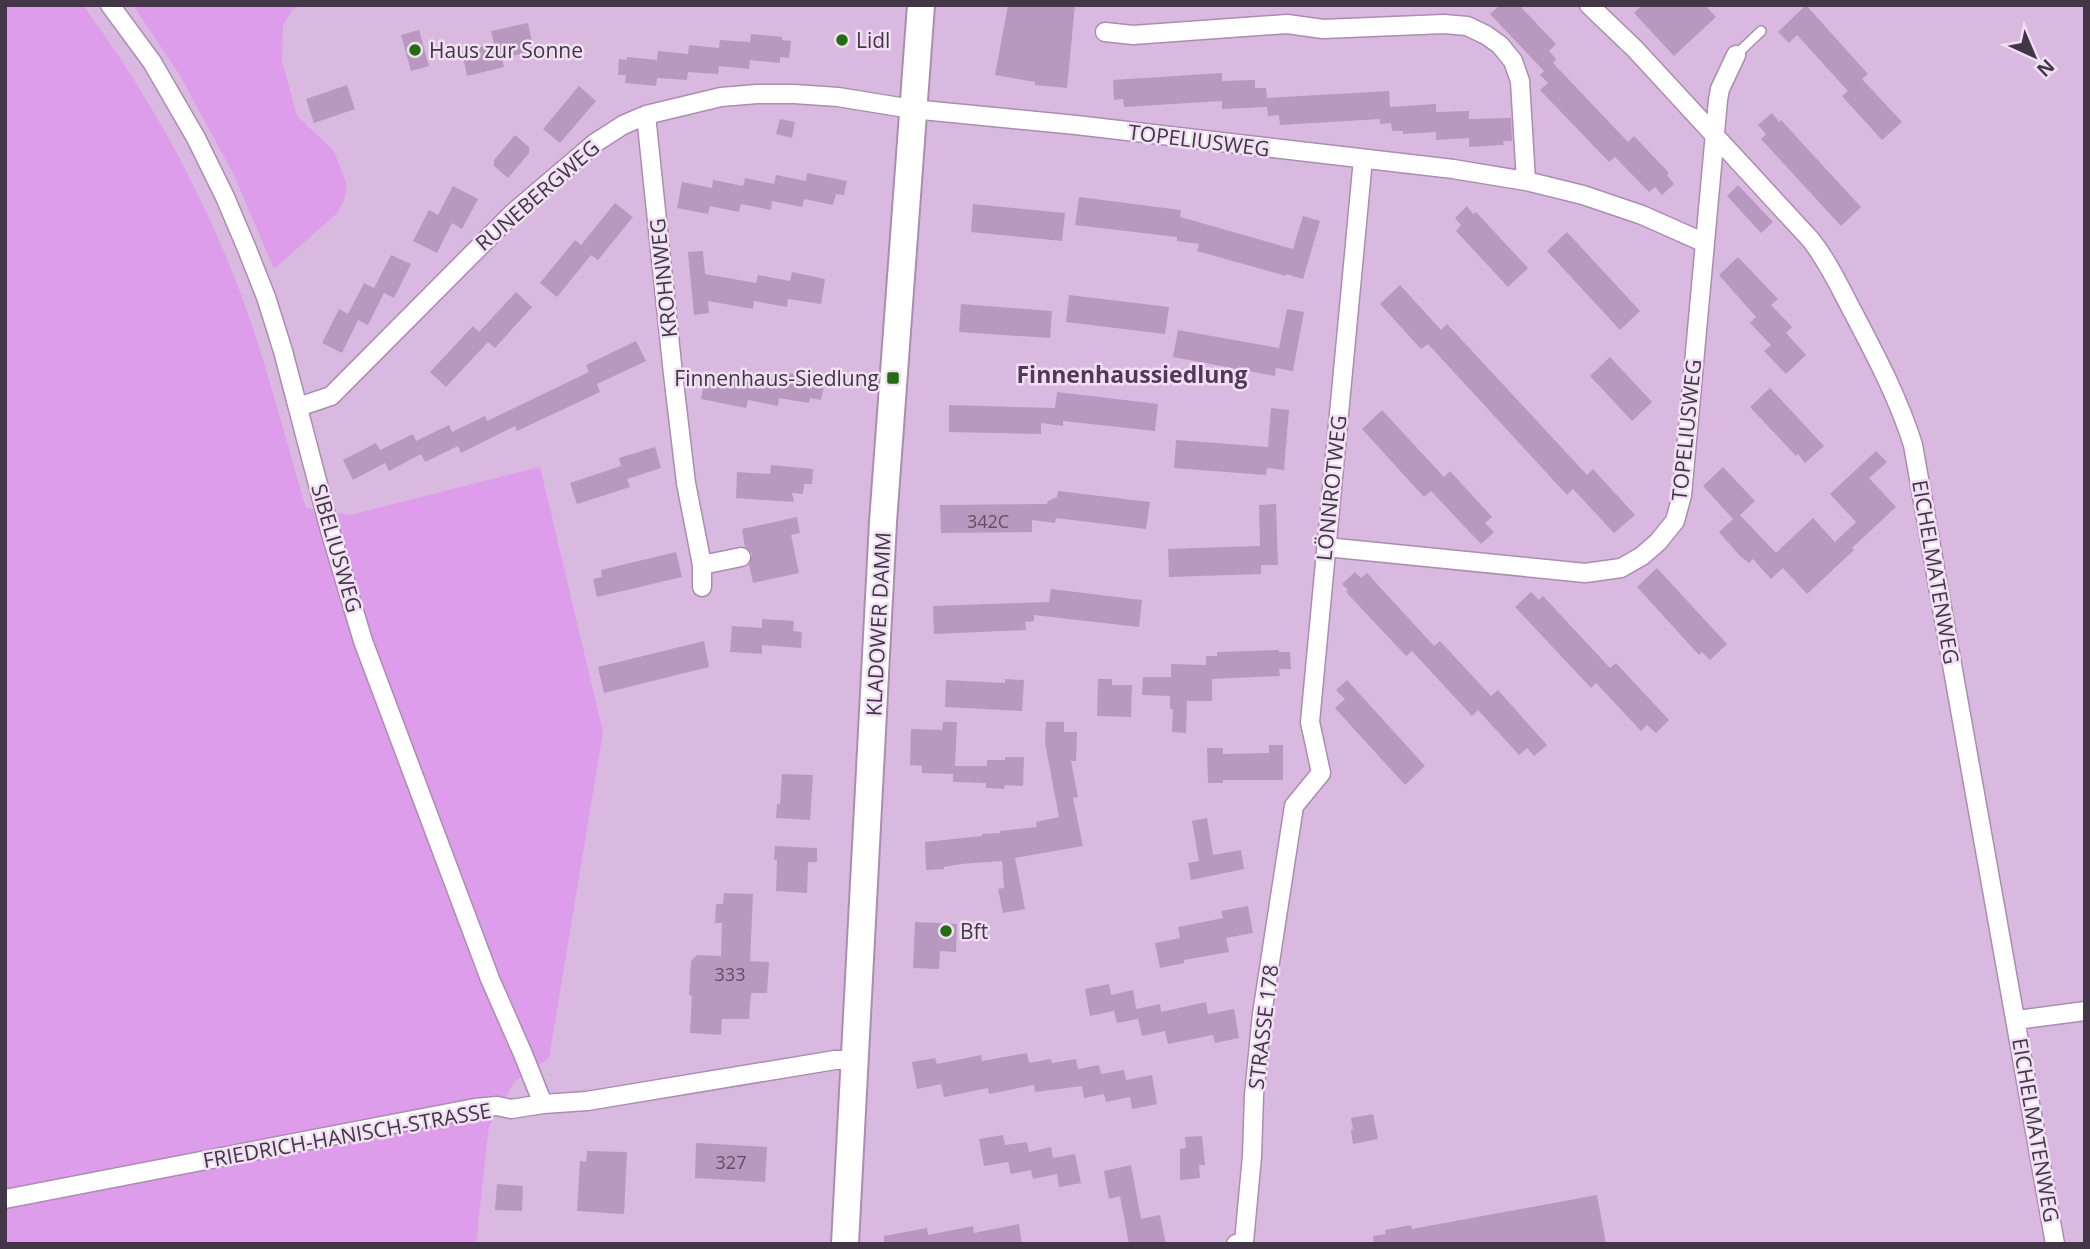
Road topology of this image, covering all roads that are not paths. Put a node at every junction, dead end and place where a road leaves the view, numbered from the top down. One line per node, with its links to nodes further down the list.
1 (110, 5): 13 (street, SIBELIUSWEG)
2 (921, 5): 7 (main road, KLADOWER DAMM)
3 (1589, 5): 9 (street, EICHELMATENWEG)
4 (1762, 31): 6 (lane)
5 (1105, 32): 11 (street)
6 (1736, 55): 9 (street)
7 (912, 109): 8 (street, RUNEBERGWEG); 10 (street, TOPELIUSWEG); 21 (main road, KLADOWER DAMM)
8 (646, 115): 13 (street, RUNEBERGWEG); 16 (street, KROHNWEG)
9 (1715, 137): 12 (street); 20 (street, EICHELMATENWEG)
10 (1363, 159): 11 (street, TOPELIUSWEG); 14 (street, LÖNNROTWEG)
11 (1526, 181): 12 (street, TOPELIUSWEG)
12 (1705, 243): 14 (street, TOPELIUSWEG)
13 (298, 407): 22 (street, SIBELIUSWEG)
14 (1326, 547): 18 (street, LÖNNROTWEG)
15 (741, 557): 16 (street)
16 (702, 565): 17 (street, KROHNWEG)
17 (702, 587)
18 (1294, 806): 25 (street, STRASSE 178)
19 (2085, 1011): 20 (street)
20 (2017, 1020): 26 (street, EICHELMATENWEG)
21 (856, 1060): 22 (street, FRIEDRICH-HANISCH-STRASSE); 24 (main road, KLADOWER DAMM)
22 (543, 1104): 23 (street, FRIEDRICH-HANISCH-STRASSE)
23 (5, 1199)
24 (845, 1244)
25 (1236, 1244)
26 (2055, 1244)

